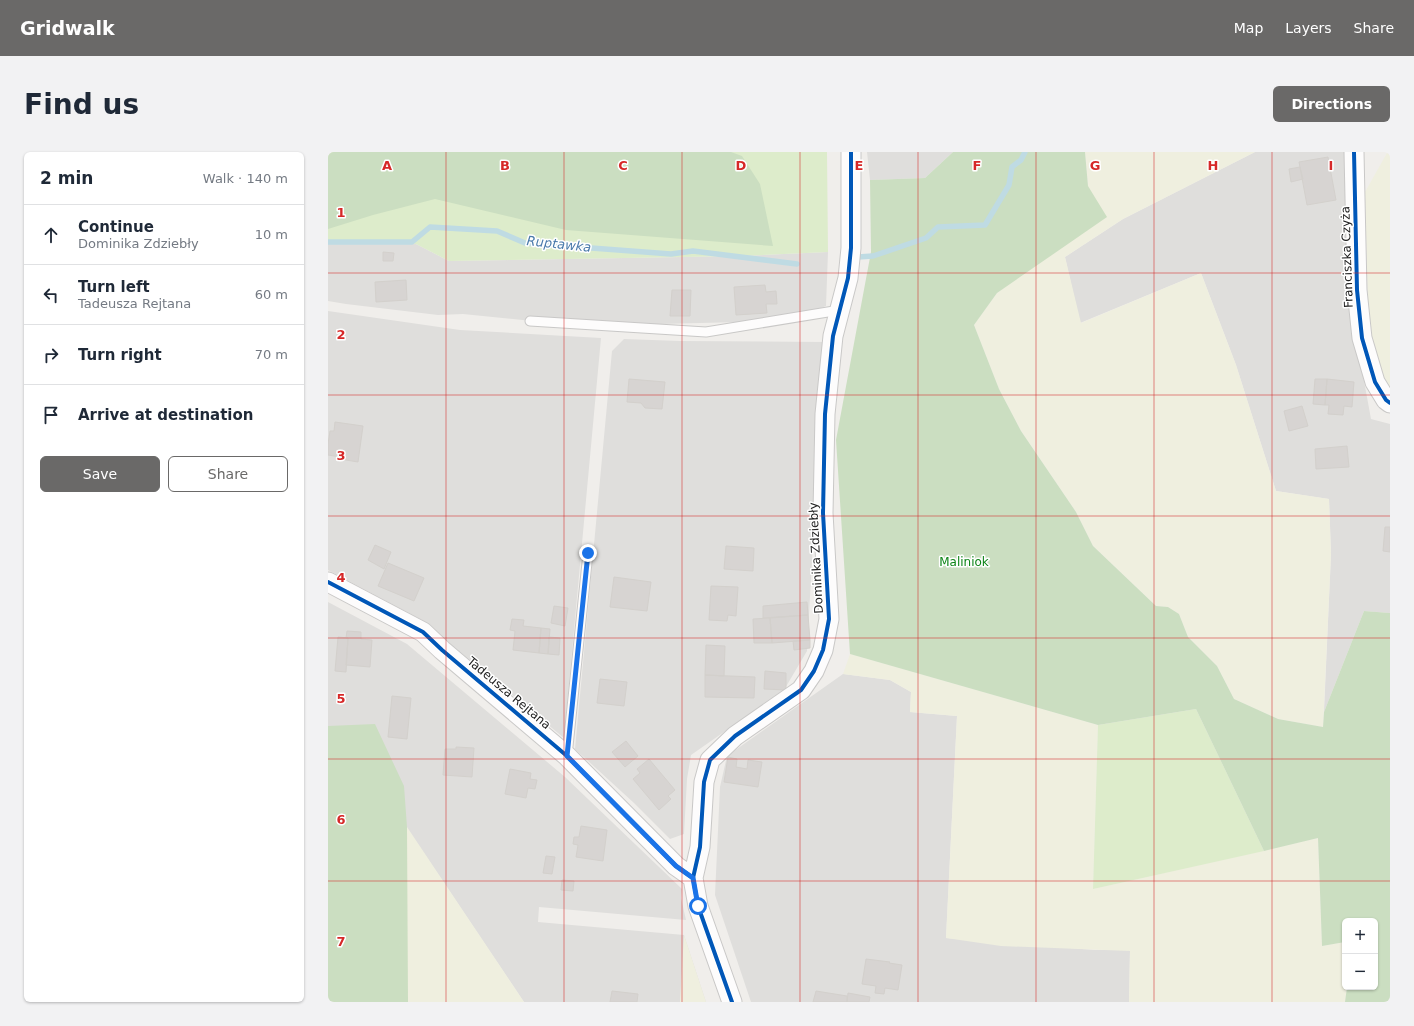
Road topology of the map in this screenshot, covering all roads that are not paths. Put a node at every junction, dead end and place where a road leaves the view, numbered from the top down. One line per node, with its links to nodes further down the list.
1 (851, 152): 3 (street, Dominika Zdziebły)
2 (1354, 152): 5 (street, Franciszka Czyża)
3 (840, 310): 4 (lane); 9 (street, Dominika Zdziebły)
4 (530, 321)
5 (1390, 402)
6 (588, 553): 8 (lane)
7 (328, 582): 8 (street, Tadeusza Rejtana)
8 (567, 756): 9 (street, Tadeusza Rejtana)
9 (693, 878): 10 (street, Dominika Zdziebły)
10 (732, 1002)

